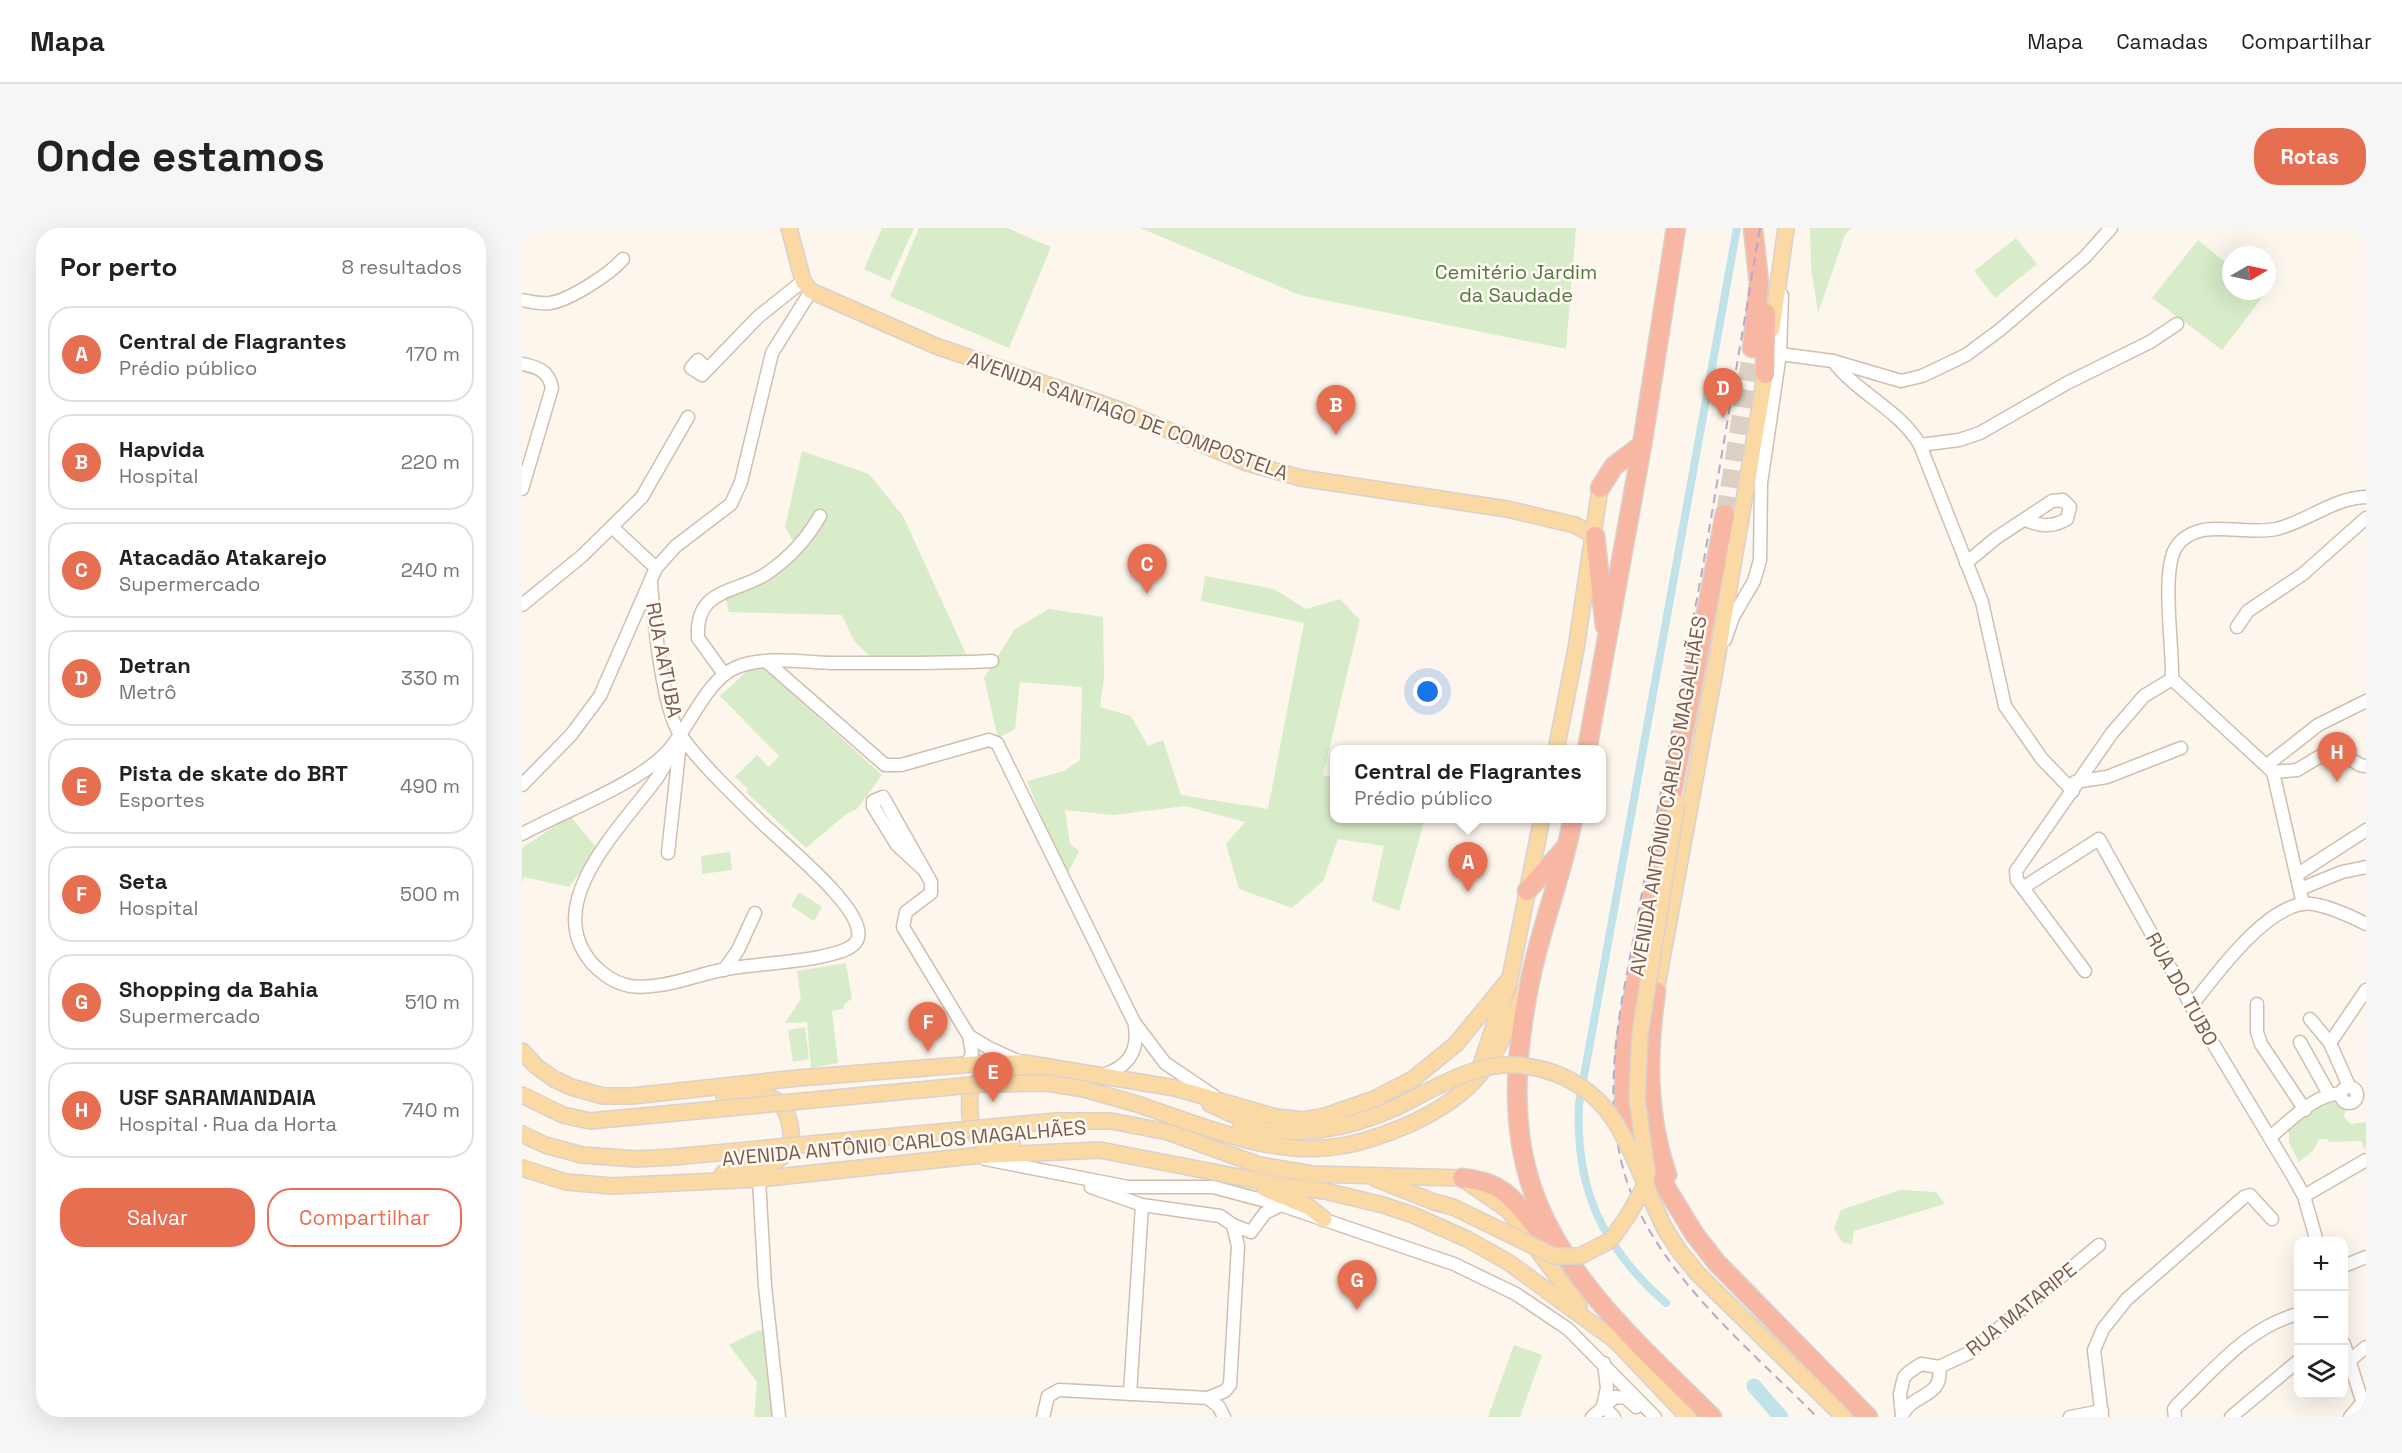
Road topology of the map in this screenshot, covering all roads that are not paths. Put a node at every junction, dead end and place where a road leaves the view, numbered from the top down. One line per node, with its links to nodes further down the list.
1 (789, 228): 8 (main road)
2 (1786, 228): 6 (main road, AVENIDA ANTÔNIO CARLOS MAGALHÃES)
3 (2112, 228): 13 (street)
4 (1674, 234): 18 (highway)
5 (1755, 241): 11 (highway); 16 (highway)
6 (1783, 248): 12 (street); 16 (main road, AVENIDA ANTÔNIO CARLOS MAGALHÃES)
7 (623, 259): 9 (street)
8 (807, 286): 15 (street); 28 (main road, AVENIDA SANTIAGO DE COMPOSTELA); 30 (street)
9 (522, 300)
10 (2178, 324): 19 (street)
11 (1752, 348)
12 (1780, 354): 13 (street); 37 (street)
13 (1833, 361): 19 (street)
14 (522, 364): 21 (street)
15 (707, 369)
16 (1766, 374): 37 (main road, AVENIDA ANTÔNIO CARLOS MAGALHÃES)
17 (688, 417): 27 (street)
18 (1642, 445): 20 (highway); 34 (highway)
19 (1920, 445): 29 (street)
20 (1600, 488): 28 (main road)
21 (522, 489)
22 (2366, 497): 39 (street)
23 (1725, 514): 47 (highway, AVENIDA ANTÔNIO CARLOS MAGALHÃES)
24 (820, 516): 38 (street)
25 (2366, 518): 33 (street)
26 (2026, 520): 26 (street); 29 (street)
27 (612, 527): 30 (street); 32 (street)
28 (1595, 528): 34 (highway); 42 (main road)
29 (1966, 563): 49 (street)
30 (656, 568): 31 (street)
31 (651, 584): 41 (street, RUA AATUBA); 48 (street)
32 (522, 605)
33 (2237, 627)
34 (1606, 652): 43 (highway)
35 (992, 661): 36 (street)
36 (767, 662): 38 (street); 76 (street)
37 (1715, 670): 50 (main road, AVENIDA ANTÔNIO CARLOS MAGALHÃES)
38 (724, 674): 41 (street)
39 (2172, 679): 46 (street); 49 (street)
40 (2366, 701): 46 (street)
41 (680, 735): 55 (street); 57 (street); 67 (street); 67 (street)
42 (1557, 745)
43 (1588, 745)
44 (2181, 748): 49 (street)
45 (2366, 766): 46 (street)
46 (2270, 769): 60 (street)
47 (1674, 778): 51 (main road); 113 (highway, AVENIDA ANTÔNIO CARLOS MAGALHÃES)
48 (522, 785)
49 (2073, 785): 61 (street)
50 (1693, 789): 51 (main road); 72 (main road, AVENIDA ANTÔNIO CARLOS MAGALHÃES)
51 (1677, 803): 108 (main road, bridge)
52 (1541, 823): 63 (main road)
53 (1572, 823): 56 (highway, AVENIDA ANTÔNIO CARLOS MAGALHÃES)
54 (2366, 830): 60 (street)
55 (522, 834)
56 (1568, 844): 63 (highway); 70 (highway, AVENIDA ANTÔNIO CARLOS MAGALHÃES)
57 (668, 853)
58 (2366, 867): 62 (street)
59 (923, 869): 59 (street); 77 (street)
60 (2298, 874): 62 (street)
61 (2024, 887): 68 (street); 74 (street, RUA DO TUBO)
62 (2300, 889): 64 (street)
63 (1527, 891): 69 (main road)
64 (2303, 904): 66 (street); 74 (street)
65 (755, 913): 67 (street)
66 (2366, 924)
67 (724, 970)
68 (2085, 971)
69 (1510, 978): 84 (main road); 90 (main road)
70 (1530, 979): 84 (main road, AVENIDA ANTÔNIO CARLOS MAGALHÃES); 118 (highway)
71 (2366, 990): 79 (street)
72 (1656, 991): 113 (highway, AVENIDA ANTÔNIO CARLOS MAGALHÃES)
73 (2258, 1004): 91 (street)
74 (2191, 1006): 95 (street, RUA DO TUBO)
75 (2310, 1019): 79 (street)
76 (1134, 1022): 85 (street); 90 (street)
77 (969, 1035): 81 (street); 82 (street)
78 (2300, 1042): 89 (street)
79 (2330, 1043): 89 (street)
80 (522, 1051): 87 (main road)
81 (1025, 1064): 82 (main road); 83 (main road)
82 (967, 1065): 87 (main road)
83 (1055, 1068): 85 (main road); 96 (main road)
84 (1480, 1075): 92 (main road, AVENIDA ANTÔNIO CARLOS MAGALHÃES)
85 (1098, 1077): 86 (main road)
86 (1175, 1088): 90 (main road); 93 (main road)
87 (695, 1091): 105 (main road)
88 (522, 1095): 92 (main road, AVENIDA ANTÔNIO CARLOS MAGALHÃES, bridge)
89 (2352, 1095): 91 (street)
90 (1217, 1098)
91 (2305, 1110): 95 (street)
92 (1198, 1125): 93 (main road, AVENIDA ANTÔNIO CARLOS MAGALHÃES)
93 (1276, 1132): 144 (main road, AVENIDA ANTÔNIO CARLOS MAGALHÃES, bridge)
94 (522, 1134): 101 (main road, AVENIDA ANTÔNIO CARLOS MAGALHÃES, bridge)
95 (2270, 1137): 106 (street, RUA DO TUBO)
96 (1100, 1150): 97 (main road, AVENIDA ANTÔNIO CARLOS MAGALHÃES); 104 (main road, AVENIDA ANTÔNIO CARLOS MAGALHÃES)
97 (972, 1156): 100 (street); 103 (main road, AVENIDA ANTÔNIO CARLOS MAGALHÃES)
98 (2366, 1160): 106 (street)
99 (522, 1168): 105 (main road, AVENIDA ANTÔNIO CARLOS MAGALHÃES)
100 (1065, 1176): 109 (street); 110 (street)
101 (1368, 1176): 102 (main road, AVENIDA ANTÔNIO CARLOS MAGALHÃES); 108 (main road)
102 (1462, 1178): 118 (highway); 121 (main road)
103 (759, 1179): 105 (main road, AVENIDA ANTÔNIO CARLOS MAGALHÃES); 135 (street)
104 (1253, 1180): 107 (main road, AVENIDA ANTÔNIO CARLOS MAGALHÃES); 111 (main road)
105 (700, 1182)
106 (2304, 1196): 115 (street, RUA DO TUBO)
107 (1370, 1202): 108 (main road); 121 (main road)
108 (1434, 1202)
109 (1142, 1205): 114 (street); 128 (street)
110 (1281, 1205): 111 (street); 114 (street)
111 (1324, 1219): 125 (street)
112 (2272, 1219): 133 (street)
113 (1688, 1223): 145 (highway, AVENIDA ANTÔNIO CARLOS MAGALHÃES)
114 (1233, 1225): 129 (street)
115 (2316, 1237)
116 (2099, 1245): 127 (street, RUA MATARIPE)
117 (2366, 1257): 119 (street)
118 (1571, 1263): 143 (highway)
119 (2348, 1264)
120 (2294, 1315): 132 (street)
121 (1588, 1318): 142 (main road)
122 (2343, 1345): 124 (street)
123 (2366, 1347): 124 (street)
124 (2349, 1361): 130 (street)
125 (1604, 1362): 131 (street); 141 (street)
126 (2294, 1363): 147 (street)
127 (1939, 1367): 134 (street, RUA MATARIPE); 134 (street, RUA MATARIPE)
128 (1130, 1394): 129 (street); 136 (street)
129 (1208, 1398): 137 (street)
130 (2365, 1404): 148 (street)
131 (1603, 1406): 138 (street); 139 (street); 140 (street)
132 (2175, 1413)
133 (2102, 1414): 146 (street)
134 (1902, 1416)
135 (779, 1417)
136 (1043, 1417)
137 (1224, 1417)
138 (1592, 1417)
139 (1614, 1417)
140 (1644, 1417)
141 (1655, 1417)
142 (1688, 1417)
143 (1712, 1417)
144 (1844, 1417)
145 (1868, 1417)
146 (2070, 1417)
147 (2231, 1417)
148 (2350, 1417)

